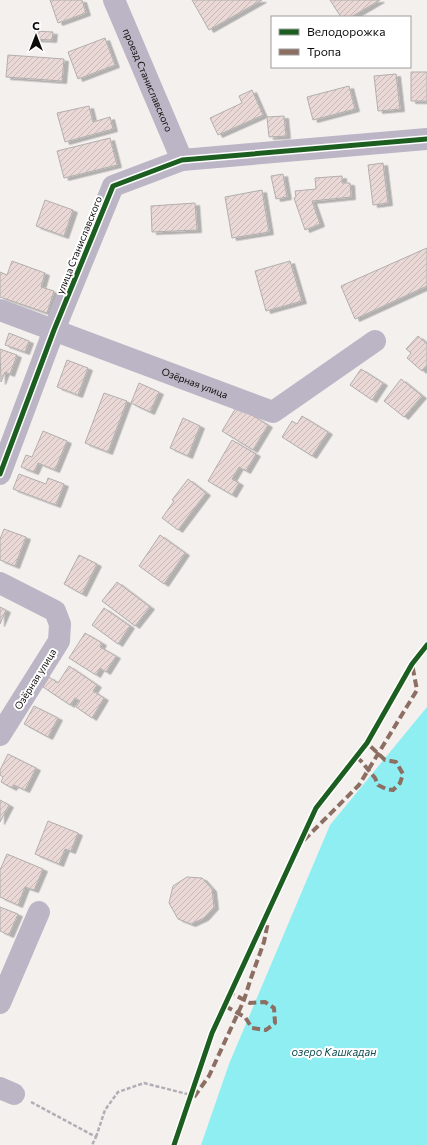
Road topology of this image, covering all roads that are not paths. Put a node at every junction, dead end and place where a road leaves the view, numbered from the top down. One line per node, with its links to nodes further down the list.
1 (114, 0): 3 (street, проезд Станиславского)
2 (427, 139): 3 (street, улица Станиславского)
3 (182, 160): 5 (street, улица Станиславского)
4 (0, 310): 5 (street, Озёрная улица)
5 (54, 330): 6 (street, Озёрная улица); 7 (street, улица Станиславского)
6 (375, 341)
7 (0, 474)
8 (0, 583): 9 (street, Озёрная улица)
9 (0, 735)
10 (39, 912): 11 (street)
11 (0, 1003)

